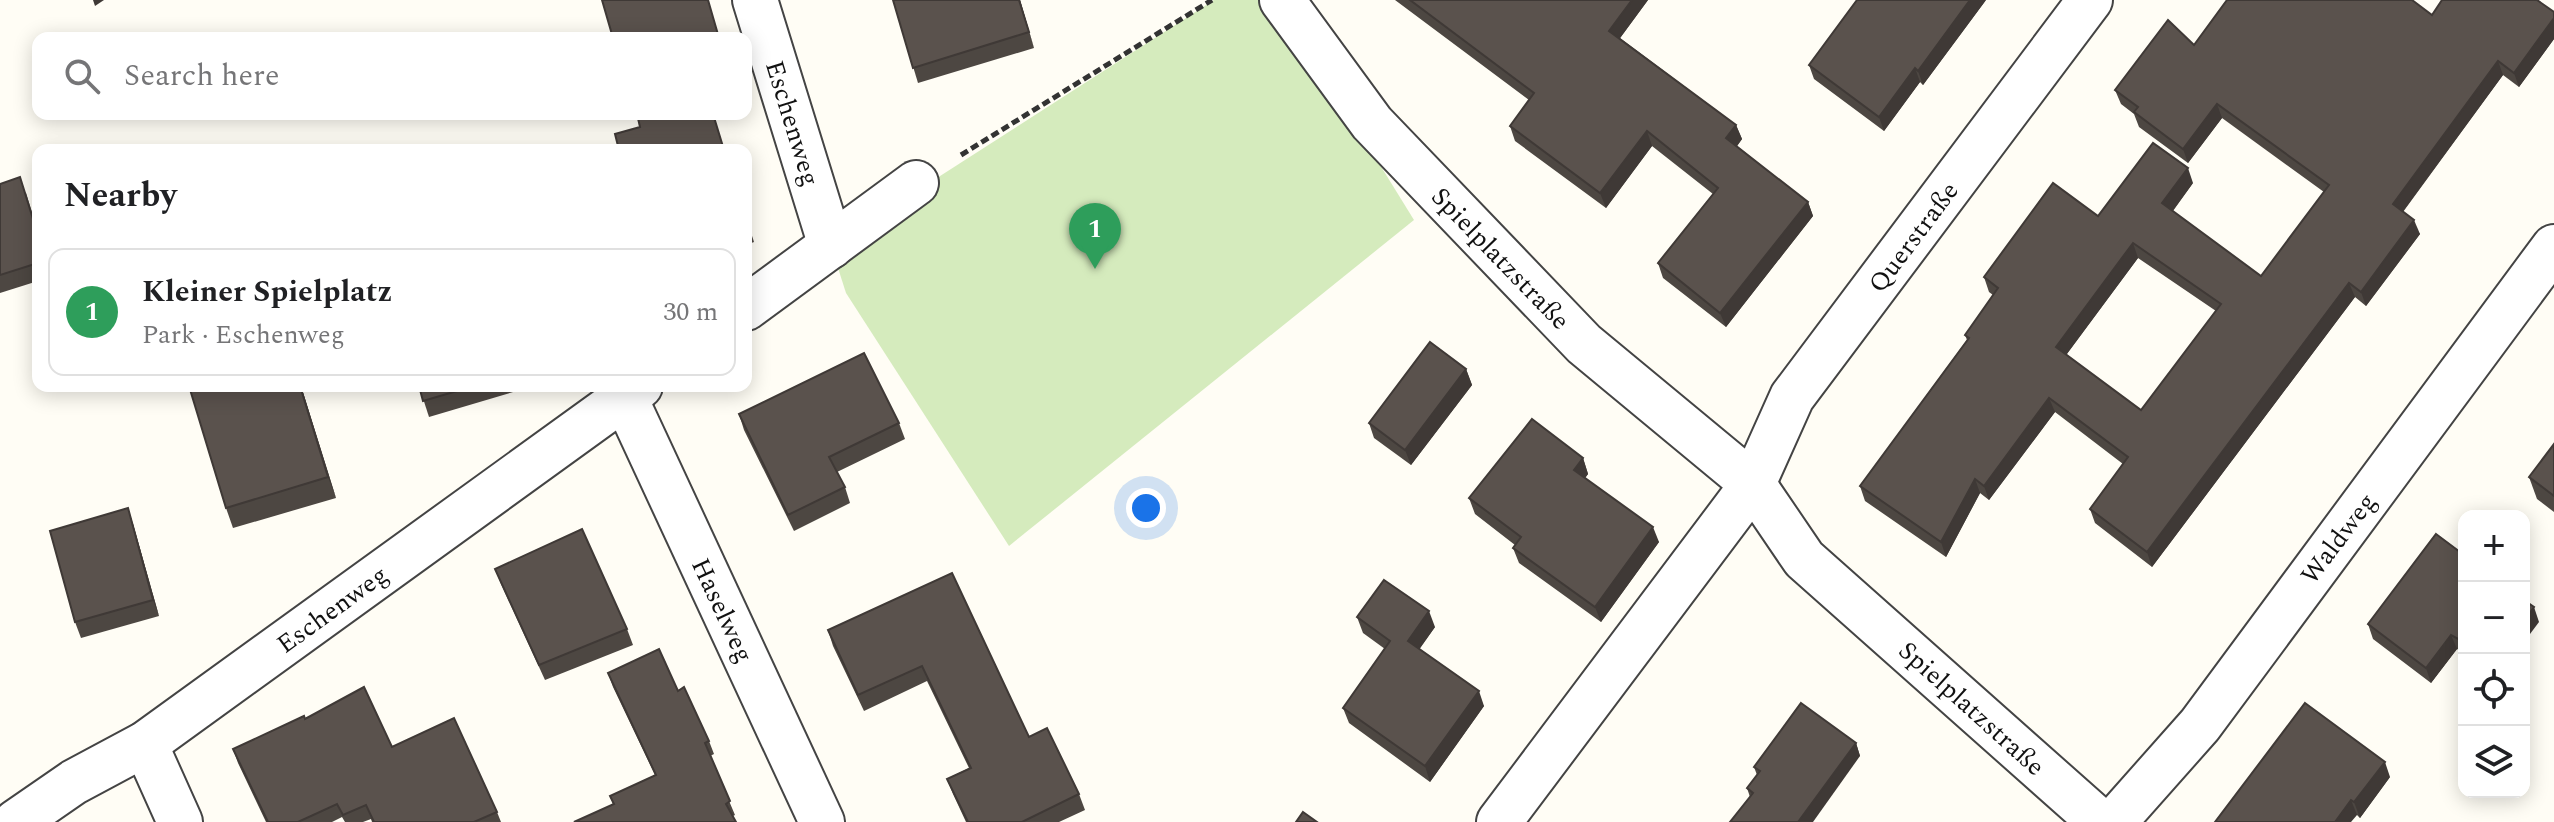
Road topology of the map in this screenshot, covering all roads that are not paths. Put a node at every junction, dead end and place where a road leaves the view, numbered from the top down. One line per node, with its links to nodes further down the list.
1 (755, 0): 5 (street, Eschenweg)
2 (1282, 0): 9 (street, Spielplatzstraße)
3 (2090, 0): 9 (street, Querstraße)
4 (916, 183): 5 (street)
5 (831, 246): 7 (street)
6 (2554, 247): 16 (street, Waldweg)
7 (752, 304)
8 (632, 392): 10 (street, Eschenweg); 13 (street, Haselweg)
9 (1753, 484): 14 (street); 15 (street, Spielplatzstraße)
10 (145, 744): 11 (street, Eschenweg); 12 (street)
11 (16, 822)
12 (180, 822)
13 (822, 822)
14 (1499, 822)
15 (2100, 822)
16 (2114, 822)

